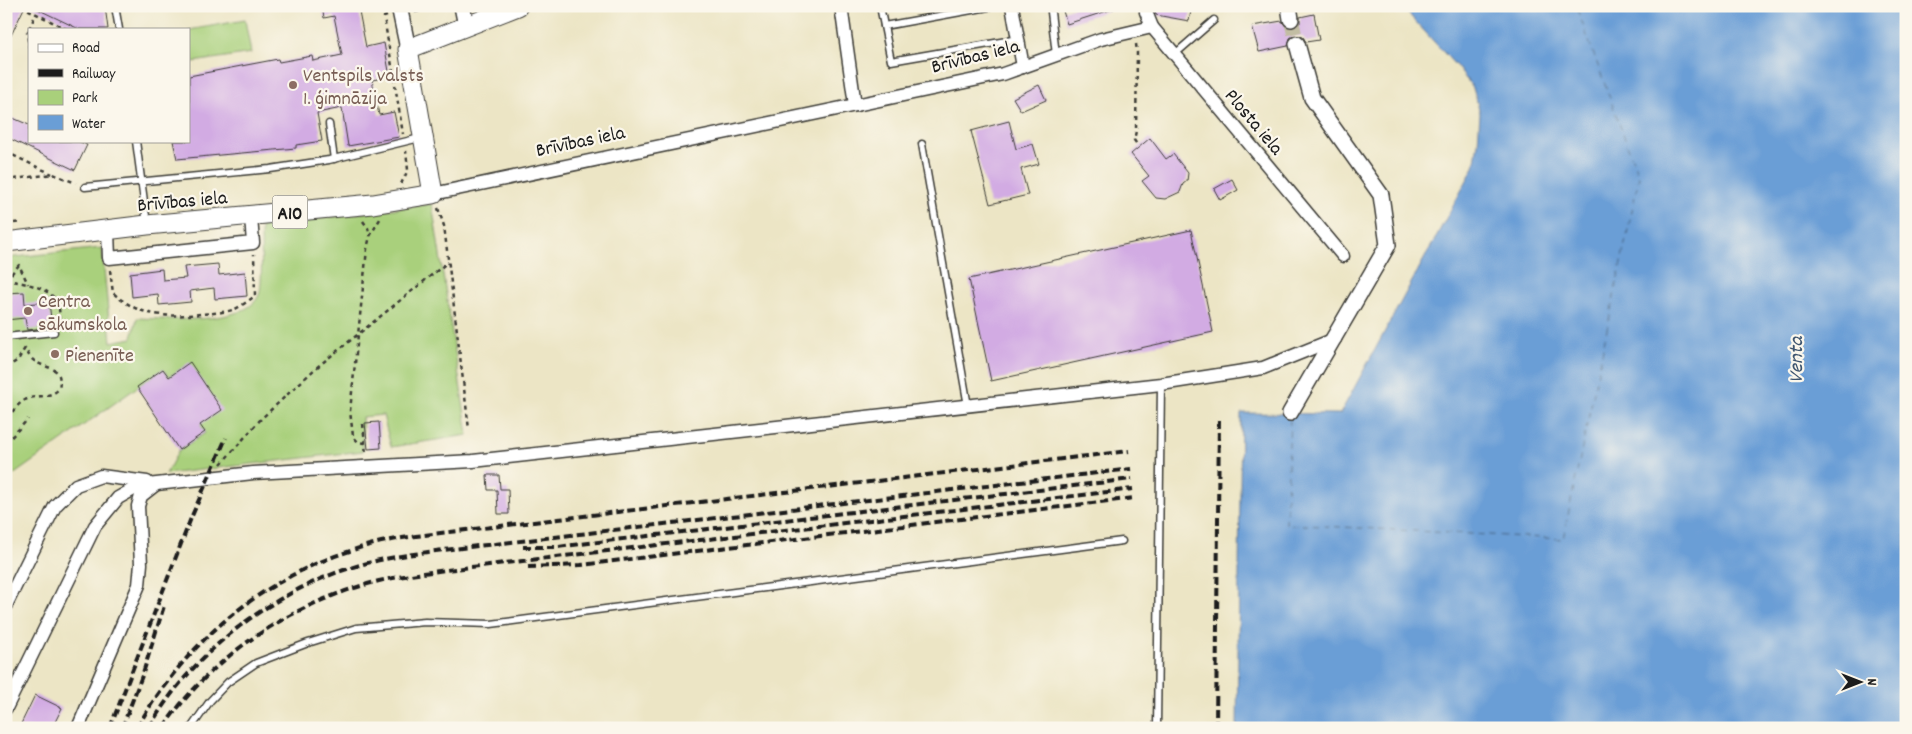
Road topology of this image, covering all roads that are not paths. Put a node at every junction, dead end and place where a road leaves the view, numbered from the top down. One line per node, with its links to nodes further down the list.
1 (115, 6): 16 (lane)
2 (399, 6): 19 (street)
3 (462, 6): 13 (street)
4 (518, 6): 13 (main road)
5 (841, 6): 23 (street)
6 (880, 6): 14 (lane)
7 (994, 6): 11 (lane)
8 (1012, 6): 17 (street)
9 (1053, 6): 21 (lane)
10 (1146, 6): 15 (street, Plosta iela)
11 (983, 7): 14 (lane)
12 (1214, 20): 20 (lane)
13 (466, 26): 19 (main road)
14 (884, 26): 17 (lane)
15 (1152, 27): 20 (street, Plosta iela); 21 (street, Brīvības iela)
16 (119, 28)
17 (1018, 39): 22 (street)
18 (1297, 44): 39 (street)
19 (408, 49): 25 (main road)
20 (1175, 54): 36 (street, Plosta iela)
21 (1056, 55): 22 (street, Brīvības iela)
22 (1023, 67): 23 (street, Brīvības iela)
23 (855, 105): 31 (street, Brīvības iela)
24 (329, 124): 28 (lane)
25 (424, 137): 28 (lane); 31 (main road)
26 (136, 142): 29 (lane)
27 (922, 144): 41 (lane)
28 (334, 159): 29 (lane)
29 (142, 180): 30 (lane); 33 (lane)
30 (84, 186)
31 (433, 194): 32 (main road, Brīvības iela / A10)
32 (251, 217): 33 (main road, Brīvības iela / A10); 34 (street)
33 (147, 225): 34 (main road, Brīvības iela / A10)
34 (108, 230): 35 (main road, Brīvības iela / A10)
35 (6, 242)
36 (1343, 256)
37 (54, 332): 38 (lane)
38 (6, 337)
39 (1334, 339): 40 (street); 42 (street)
40 (1161, 384): 41 (street); 49 (lane)
41 (968, 406): 43 (street)
42 (1290, 413)
43 (157, 484): 45 (street); 46 (street); 47 (street)
44 (1122, 541): 48 (lane)
45 (6, 605)
46 (6, 708)
47 (78, 728)
48 (191, 728)
49 (1157, 728)

